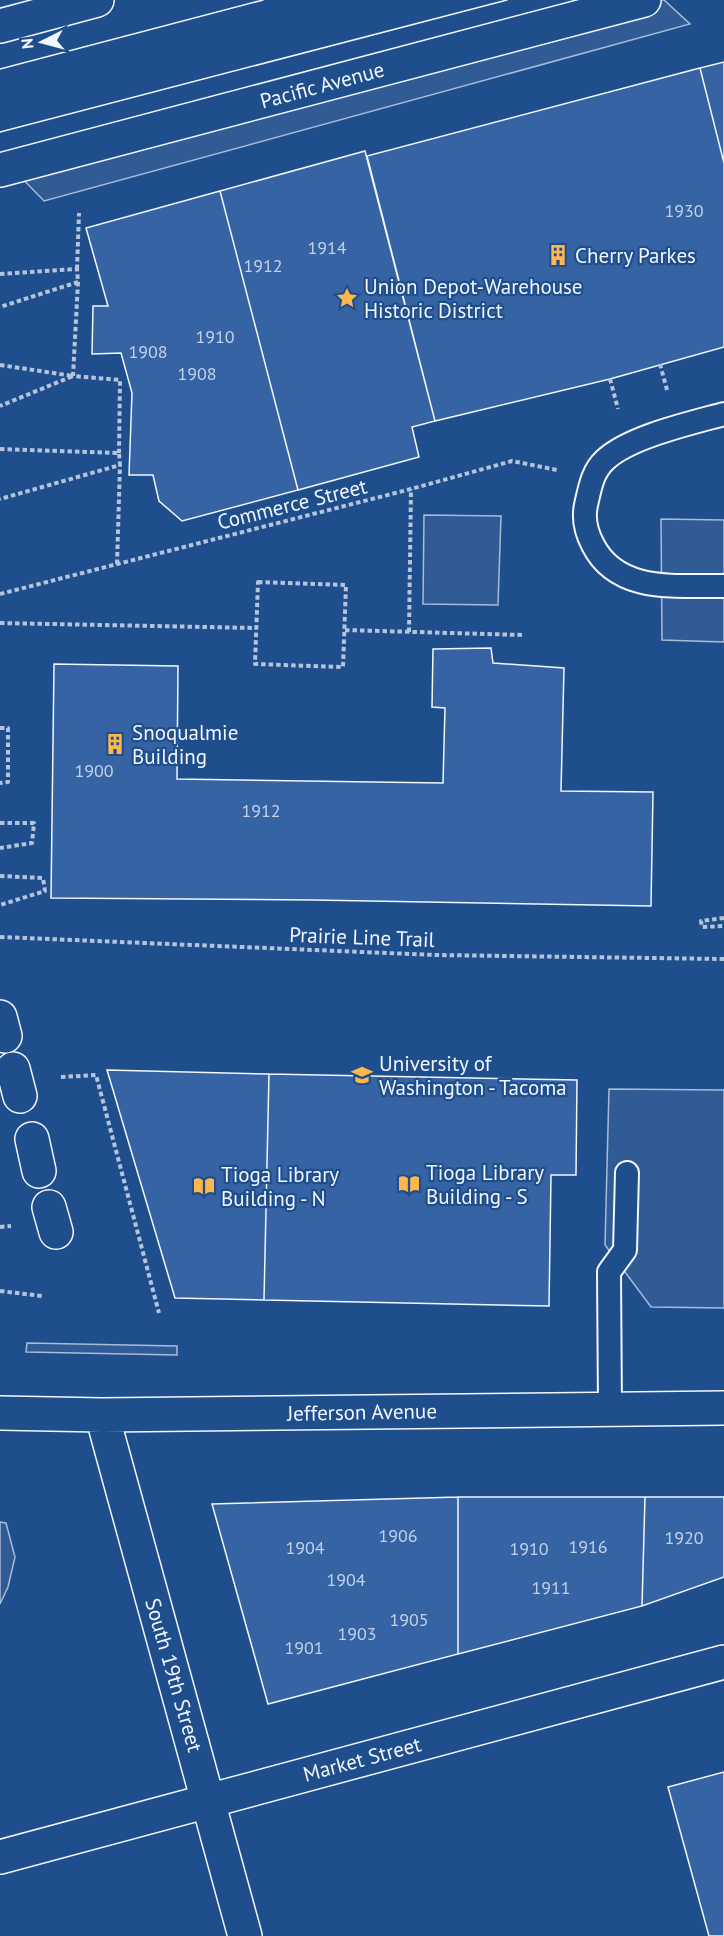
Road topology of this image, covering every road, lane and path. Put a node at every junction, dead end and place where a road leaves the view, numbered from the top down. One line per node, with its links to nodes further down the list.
1 (97, 0): 3 (main road)
2 (644, 0): 4 (main road, Pacific Avenue)
3 (0, 26)
4 (0, 170)
5 (79, 213): 6 (path)
6 (77, 268): 7 (path); 8 (path)
7 (0, 274)
8 (78, 282): 9 (path); 11 (path)
9 (0, 307)
10 (0, 365): 11 (path)
11 (73, 375): 12 (path); 15 (path)
12 (0, 406)
13 (724, 414): 17 (lane)
14 (0, 450): 15 (path)
15 (119, 453): 16 (path)
16 (120, 465): 19 (path); 20 (path)
17 (598, 469): 18 (path, Commerce Street); 21 (lane)
18 (411, 489): 20 (path, Commerce Street); 26 (path)
19 (0, 499)
20 (117, 564): 22 (path, Commerce Street)
21 (724, 586)
22 (0, 594)
23 (0, 623): 24 (path)
24 (256, 628): 25 (path); 25 (path)
25 (345, 630): 26 (path)
26 (409, 632): 27 (path)
27 (522, 635)
28 (0, 728): 29 (path)
29 (0, 783)
30 (0, 823): 31 (path)
31 (0, 849)
32 (0, 876): 33 (path)
33 (0, 905)
34 (724, 918): 35 (path)
35 (724, 926)
36 (0, 937): 37 (path, Prairie Line Trail)
37 (724, 959)
38 (96, 1075): 44 (path)
39 (32, 1139): 40 (main road)
40 (39, 1171)
41 (627, 1173): 46 (lane)
42 (0, 1291): 43 (path)
43 (42, 1296)
44 (159, 1313)
45 (724, 1408): 46 (main road, Jefferson Avenue)
46 (610, 1409): 48 (main road, Jefferson Avenue)
47 (0, 1413): 48 (main road, Jefferson Avenue)
48 (102, 1415): 50 (main road, South 19th Street)
49 (724, 1662): 50 (main road, Market Street)
50 (209, 1801): 51 (main road, Market Street); 52 (main road, South 19th Street)
51 (0, 1857)
52 (245, 1936)

